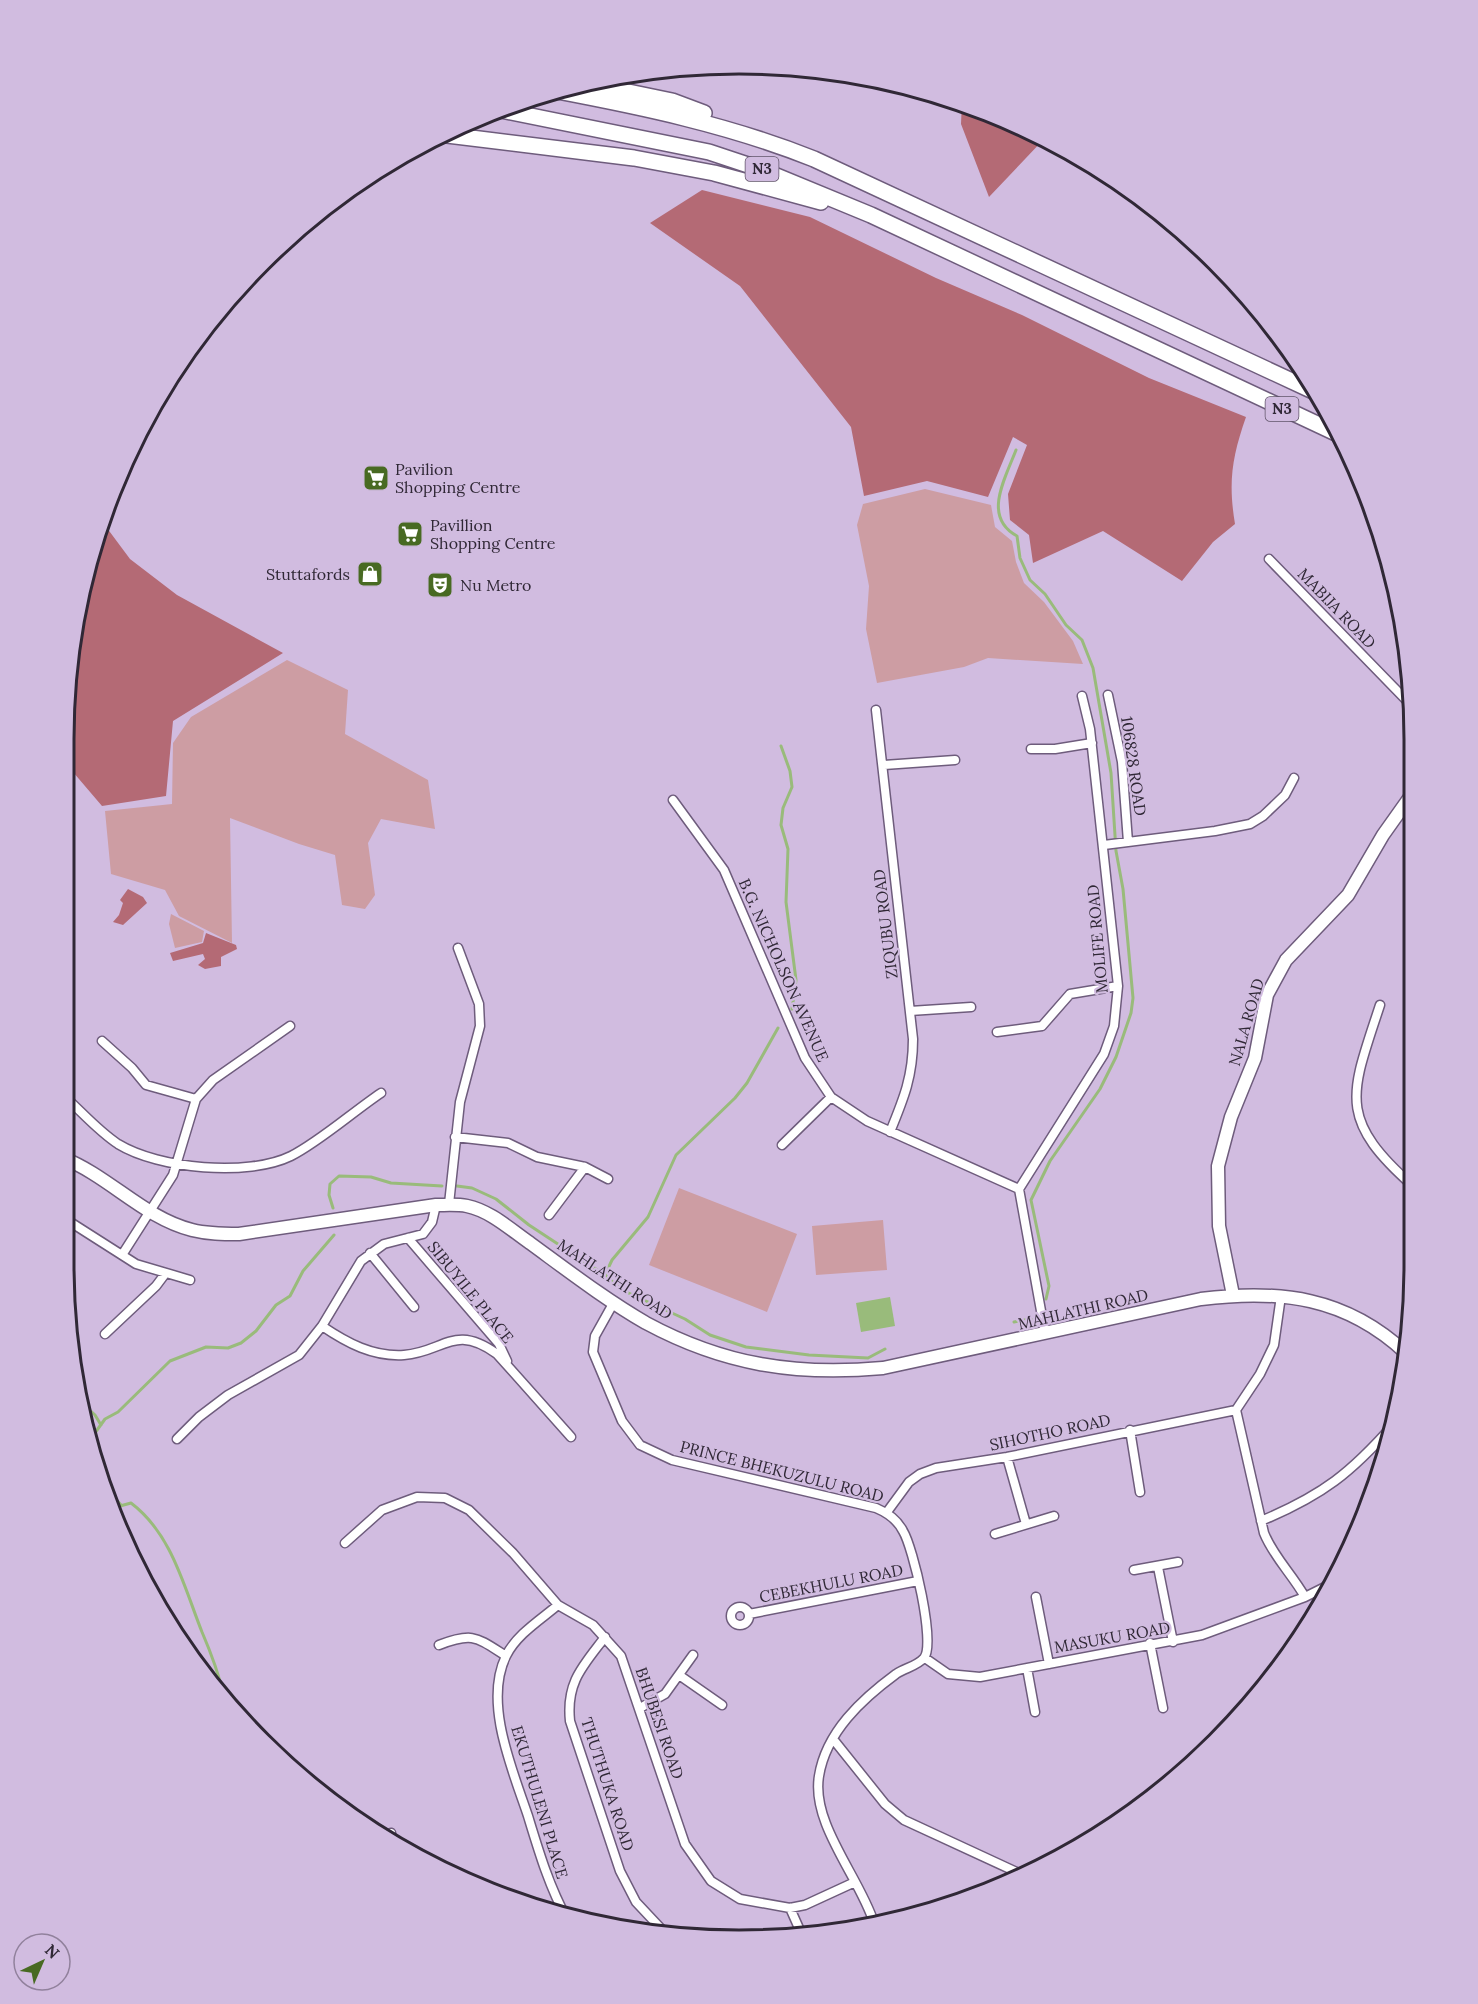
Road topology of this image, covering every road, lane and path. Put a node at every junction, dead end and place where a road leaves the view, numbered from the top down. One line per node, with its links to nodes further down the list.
1 (606, 87): 4 (highway)
2 (574, 94): 4 (highway, N3)
3 (515, 113): 6 (highway, N3)
4 (743, 132): 7 (highway, N3)
5 (457, 136): 6 (highway)
6 (871, 215): 8 (highway, N3)
7 (1303, 386)
8 (1327, 429)
9 (1269, 559): 12 (street, MABIJA ROAD)
10 (1108, 695): 21 (street, 106828 ROAD)
11 (1082, 696): 14 (street, MOLIFE ROAD)
12 (1403, 697)
13 (876, 710): 17 (street, ZIQUBU ROAD)
14 (1092, 743): 15 (street); 22 (street, MOLIFE ROAD)
15 (1031, 749)
16 (955, 760): 17 (street)
17 (884, 765): 27 (street, ZIQUBU ROAD)
18 (1294, 778): 21 (street)
19 (673, 800): 32 (street, B.G. NICHOLSON AVENUE)
20 (1404, 805): 53 (street, NALA ROAD)
21 (1126, 842): 22 (street)
22 (1105, 845): 24 (street, MOLIFE ROAD)
23 (458, 948): 36 (street)
24 (1118, 986): 29 (street); 43 (street, MOLIFE ROAD)
25 (1380, 1005): 41 (street)
26 (971, 1007): 27 (street)
27 (910, 1011): 35 (street, ZIQUBU ROAD)
28 (290, 1026): 33 (street)
29 (998, 1032)
30 (102, 1041): 33 (street)
31 (381, 1093): 38 (street)
32 (831, 1097): 35 (street, B.G. NICHOLSON AVENUE); 37 (street)
33 (196, 1099): 38 (street)
34 (74, 1105): 38 (street)
35 (890, 1132): 43 (street, B.G. NICHOLSON AVENUE)
36 (455, 1137): 40 (street); 44 (street)
37 (782, 1145)
38 (177, 1164): 45 (street)
39 (74, 1165): 45 (street, MAHLATHI ROAD)
40 (585, 1167): 42 (street); 46 (street)
41 (1404, 1176)
42 (608, 1179)
43 (1019, 1189): 58 (street)
44 (442, 1205): 45 (street, MAHLATHI ROAD); 48 (street); 55 (street, MAHLATHI ROAD)
45 (150, 1210): 50 (street)
46 (549, 1215)
47 (74, 1224): 50 (street)
48 (408, 1238): 49 (street); 61 (street, SIBUYILE PLACE)
49 (370, 1253): 56 (street); 57 (street)
50 (122, 1255): 51 (street)
51 (165, 1274): 52 (street); 59 (street)
52 (190, 1280)
53 (1233, 1295): 54 (street, MAHLATHI ROAD); 58 (street, MAHLATHI ROAD)
54 (1281, 1296): 60 (street, MAHLATHI ROAD); 62 (street)
55 (614, 1302): 58 (street, MAHLATHI ROAD); 69 (street, PRINCE BHEKUZULU ROAD)
56 (414, 1307)
57 (322, 1326): 61 (street); 66 (street)
58 (1045, 1333)
59 (105, 1334)
60 (1399, 1348)
61 (509, 1366): 64 (street)
62 (1236, 1410): 63 (street, SIHOTHO ROAD); 71 (street)
63 (1130, 1430): 67 (street, SIHOTHO ROAD); 68 (street)
64 (571, 1437)
65 (1382, 1438): 71 (street)
66 (177, 1439)
67 (1007, 1457): 69 (street, SIHOTHO ROAD); 72 (street)
68 (1140, 1492)
69 (887, 1512): 78 (street, PRINCE BHEKUZULU ROAD)
70 (1054, 1516): 72 (street)
71 (1261, 1521): 81 (street)
72 (1026, 1524): 73 (street)
73 (995, 1534)
74 (345, 1543): 82 (street, BHUBESI ROAD)
75 (1178, 1562): 76 (street)
76 (1158, 1567): 77 (street); 85 (street)
77 (1134, 1570)
78 (918, 1581): 83 (street, CEBEKHULU ROAD); 90 (street, PRINCE BHEKUZULU ROAD)
79 (1319, 1590): 81 (street, MASUKU ROAD)
80 (1036, 1597): 91 (street)
81 (1305, 1597): 85 (street, MASUKU ROAD)
82 (558, 1605): 84 (street, BHUBESI ROAD); 89 (street, EKUTHULENI PLACE)
83 (749, 1614)
84 (605, 1637): 95 (street, BHUBESI ROAD); 104 (street, THUTHUKA ROAD)
85 (1173, 1642): 86 (street, MASUKU ROAD)
86 (1150, 1643): 91 (street, MASUKU ROAD); 96 (street)
87 (439, 1645): 89 (street)
88 (693, 1655): 93 (street)
89 (506, 1656): 101 (street, EKUTHULENI PLACE)
90 (925, 1658): 92 (street, MASUKU ROAD); 98 (street)
91 (1049, 1664): 92 (street, MASUKU ROAD)
92 (1027, 1668): 97 (street)
93 (679, 1675): 94 (street); 95 (street)
94 (722, 1705)
95 (640, 1707): 102 (street, BHUBESI ROAD)
96 (1163, 1708)
97 (1035, 1712)
98 (833, 1739): 99 (street); 100 (street)
99 (1014, 1871)
100 (855, 1882): 102 (street, BHUBESI ROAD); 103 (street)
101 (560, 1906)
102 (790, 1908): 105 (street)
103 (871, 1917)
104 (659, 1926)
105 (799, 1928)

